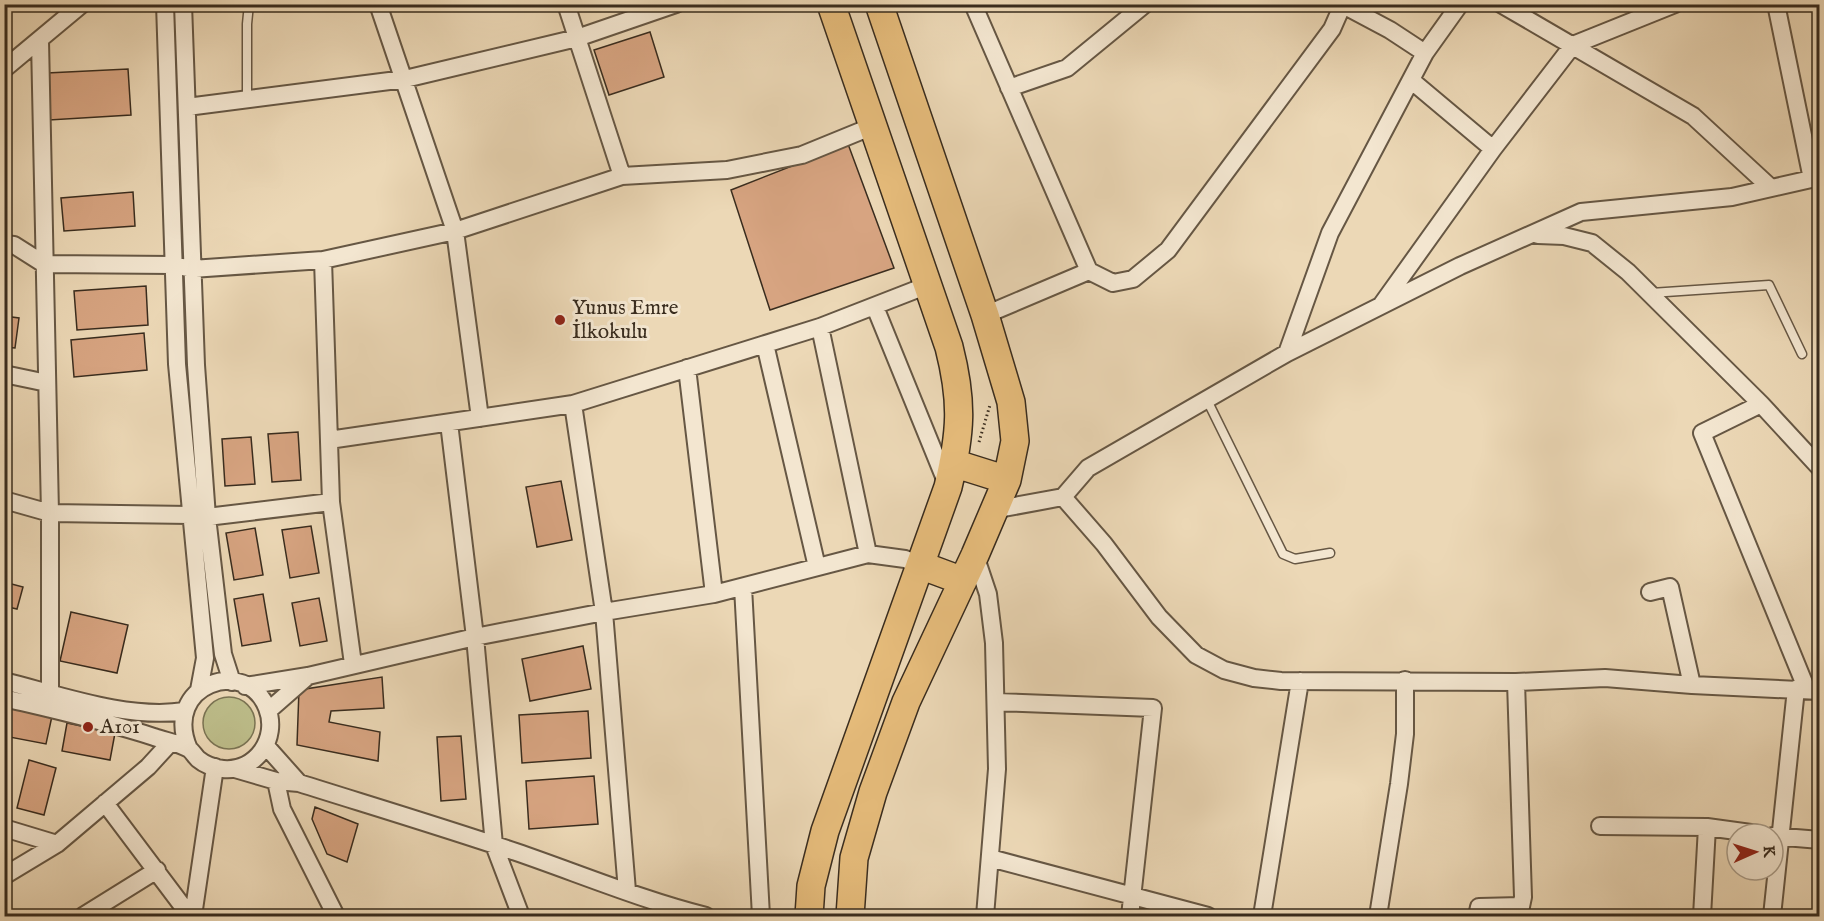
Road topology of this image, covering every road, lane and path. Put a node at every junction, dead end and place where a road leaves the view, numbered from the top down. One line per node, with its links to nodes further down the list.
1 (82, 4): 19 (street)
2 (165, 4): 38 (street)
3 (183, 4): 27 (street)
4 (249, 4): 26 (lane)
5 (378, 4): 23 (street)
6 (566, 4): 18 (street)
7 (676, 4): 18 (street)
8 (831, 4): 28 (main road)
9 (879, 4): 45 (main road)
10 (973, 4): 25 (street)
11 (1145, 4): 25 (street)
12 (1460, 4): 21 (street)
13 (1501, 4): 20 (street)
14 (1675, 4): 17 (street)
15 (1776, 4): 31 (street)
16 (1343, 5): 21 (street); 40 (street)
17 (1648, 9): 20 (street)
18 (577, 38): 23 (street); 30 (street)
19 (40, 41): 22 (street); 37 (street)
20 (1573, 45): 29 (street); 32 (street)
21 (1425, 53): 24 (street)
22 (4, 69)
23 (405, 79): 26 (street); 33 (street)
24 (1412, 81): 29 (street); 48 (street)
25 (1009, 88): 40 (street)
26 (248, 99): 27 (street)
27 (187, 107): 39 (street)
28 (873, 126): 30 (street); 41 (main road)
29 (1493, 148): 44 (street)
30 (622, 176): 33 (street)
31 (1816, 178): 32 (street)
32 (1771, 188): 34 (street)
33 (454, 231): 36 (street); 57 (street)
34 (1534, 235): 42 (street); 44 (street)
35 (4, 244): 37 (street)
36 (324, 260): 39 (street); 59 (street)
37 (44, 264): 38 (street); 52 (street)
38 (173, 265): 39 (street); 68 (street)
39 (192, 269): 69 (street)
40 (1089, 271): 45 (street)
41 (928, 285): 43 (street); 61 (main road)
42 (1651, 294): 49 (lane); 56 (street)
43 (875, 307): 46 (street); 61 (street)
44 (1380, 307): 48 (street)
45 (985, 315): 62 (main road)
46 (820, 327): 47 (street); 71 (street)
47 (765, 344): 50 (street); 74 (street)
48 (1287, 353): 54 (street)
49 (1802, 354)
50 (687, 368): 55 (street); 78 (street)
51 (4, 374): 52 (street)
52 (47, 383): 67 (street)
53 (992, 400): 61 (path)
54 (1207, 400): 63 (street); 70 (lane)
55 (573, 404): 57 (street); 79 (street)
56 (1761, 404): 60 (street); 90 (street)
57 (480, 418): 58 (street)
58 (449, 423): 59 (street); 80 (street)
59 (329, 440): 65 (street)
60 (1820, 468)
61 (958, 473): 62 (main road); 73 (main road)
62 (1007, 480): 66 (main road)
63 (1063, 497): 66 (street); 85 (street)
64 (4, 500): 67 (street)
65 (331, 502): 69 (street); 81 (street)
66 (993, 510): 72 (main road)
67 (50, 513): 68 (street); 91 (street)
68 (190, 515): 89 (street)
69 (207, 517): 87 (street)
70 (1330, 553)
71 (868, 555): 73 (street); 74 (street)
72 (975, 555): 75 (main road); 93 (street)
73 (920, 565): 75 (main road); 121 (main road)
74 (817, 567): 76 (street)
75 (963, 581): 122 (main road)
76 (743, 587): 78 (street); 128 (street)
77 (1650, 592): 88 (street)
78 (714, 594): 79 (street)
79 (604, 612): 80 (street); 117 (street)
80 (475, 637): 81 (street); 112 (street)
81 (353, 664): 82 (street)
82 (308, 676): 87 (street); 95 (street)
83 (1405, 680): 85 (street); 86 (street); 133 (street)
84 (4, 681): 91 (street)
85 (1300, 681): 132 (street)
86 (1516, 682): 88 (street); 120 (street)
87 (239, 684): 89 (street); 95 (street)
88 (1692, 685): 90 (street)
89 (199, 690): 94 (street)
90 (1807, 690): 104 (street)
91 (50, 693): 94 (street)
92 (4, 698): 96 (street)
93 (996, 702): 113 (street); 118 (street)
94 (185, 711): 98 (street)
95 (268, 711): 97 (street)
96 (170, 743): 98 (street); 103 (street)
97 (266, 746): 100 (street); 102 (street)
98 (189, 749): 99 (street)
99 (215, 767): 100 (street); 124 (street)
100 (235, 769): 101 (street)
101 (276, 781): 102 (street); 125 (street)
102 (299, 783): 112 (street)
103 (105, 803): 111 (street); 114 (street)
104 (1779, 822)
105 (1600, 826): 106 (street)
106 (1707, 827): 108 (street); 135 (street)
107 (4, 828): 111 (street)
108 (1725, 829)
109 (1785, 837): 110 (street)
110 (1820, 840)
111 (57, 844): 115 (street)
112 (494, 845): 117 (street); 126 (street)
113 (990, 858): 118 (street); 129 (street)
114 (157, 870): 123 (street); 124 (street)
115 (4, 876)
116 (1774, 882): 136 (street)
117 (627, 891): 119 (street)
118 (1132, 896): 130 (street); 131 (street)
119 (664, 911): 127 (street)
120 (1520, 911): 134 (street)
121 (809, 913): 122 (main road)
122 (850, 915)
123 (83, 916)
124 (191, 916)
125 (336, 916)
126 (521, 916)
127 (706, 916)
128 (761, 916)
129 (985, 916)
130 (1130, 916)
131 (1208, 916)
132 (1262, 916)
133 (1378, 916)
134 (1477, 916)
135 (1702, 916)
136 (1772, 916)

